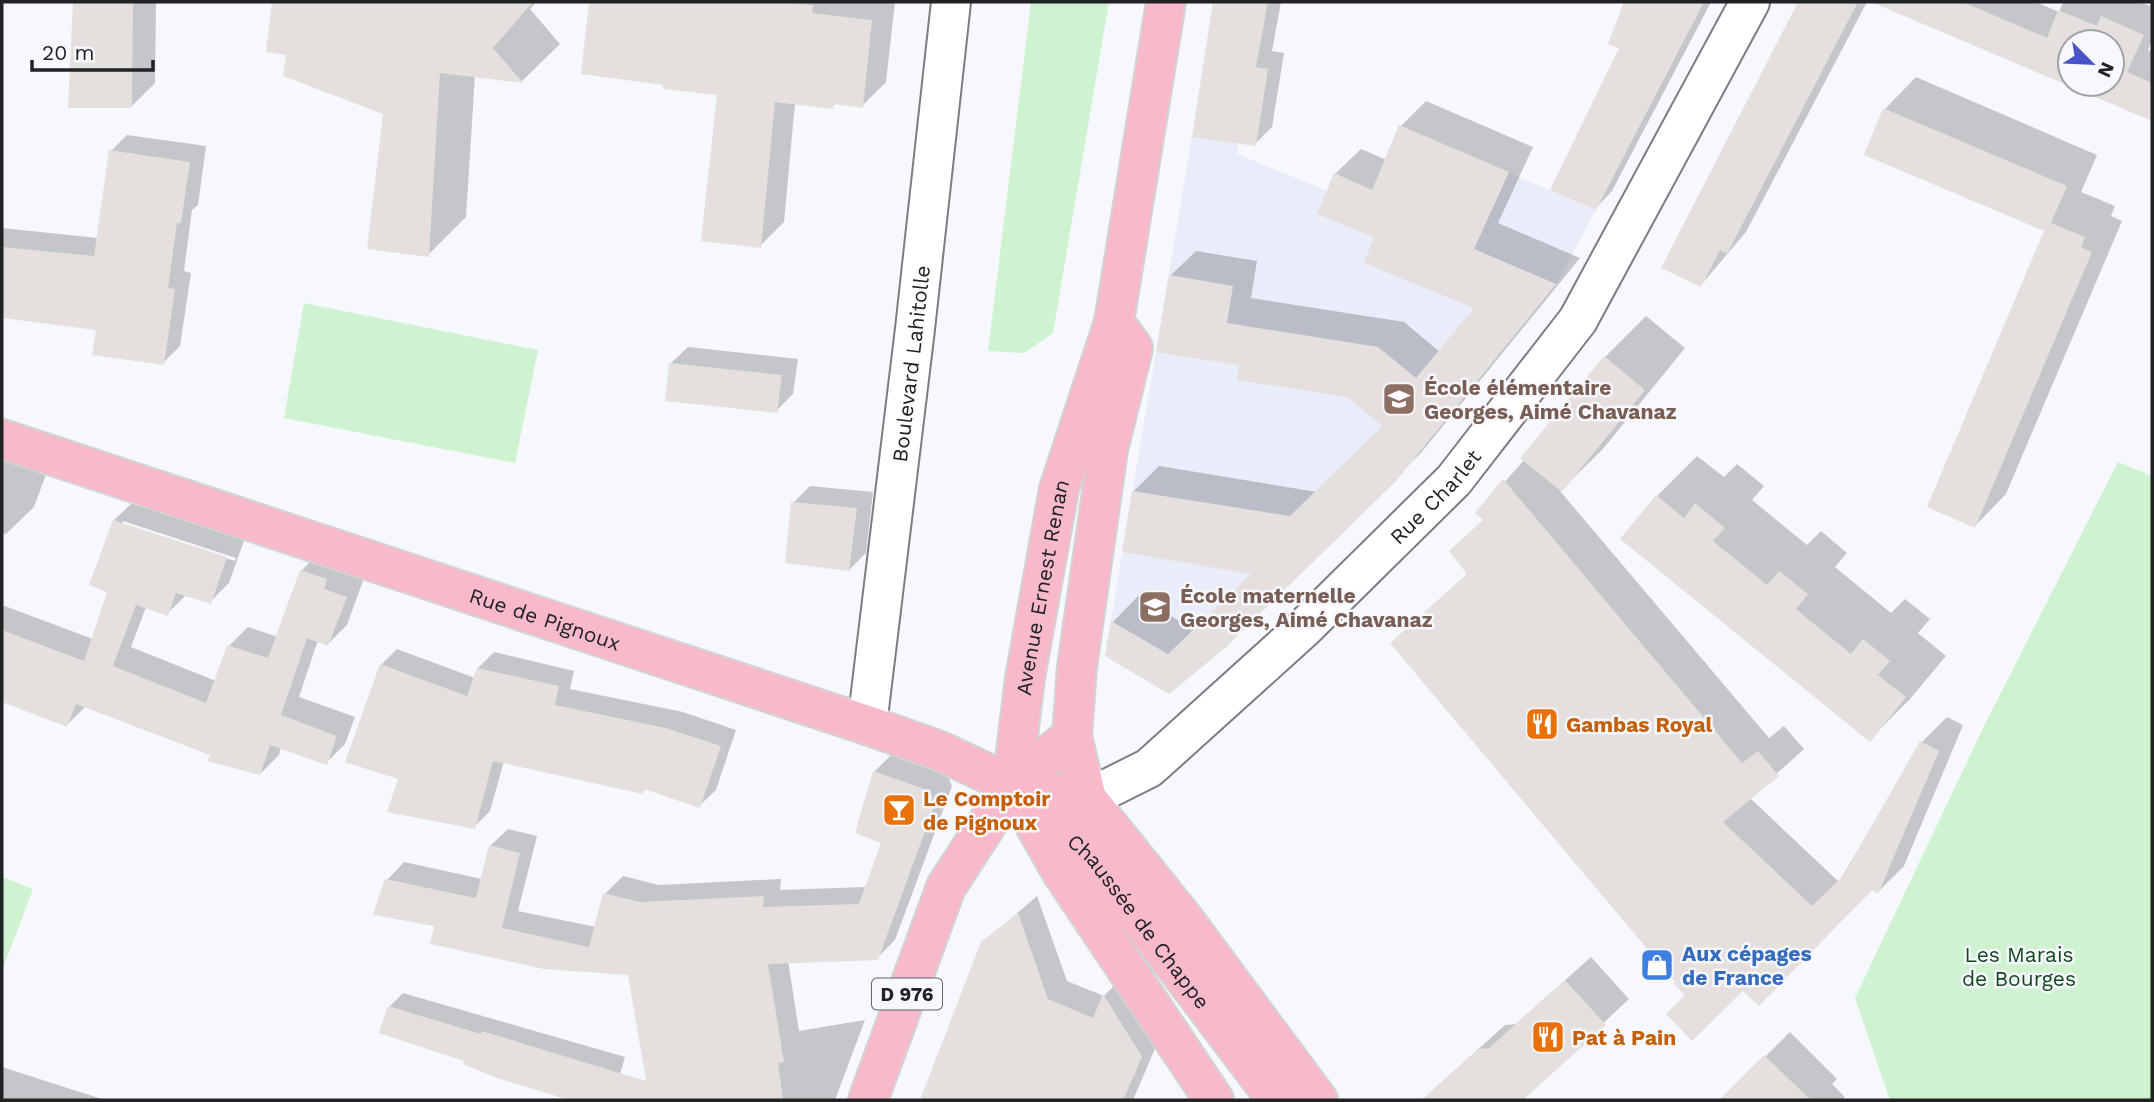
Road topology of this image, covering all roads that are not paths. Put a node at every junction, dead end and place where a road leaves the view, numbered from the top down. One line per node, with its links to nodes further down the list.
1 (951, 2): 6 (street, Boulevard Lahitolle)
2 (1166, 2): 4 (main road, Avenue Ernest Renan)
3 (1749, 2): 9 (street, Rue Charlet)
4 (1114, 322): 7 (main road, Avenue Ernest Renan); 8 (main road, Avenue Ernest Renan)
5 (2, 439): 6 (main road, Rue de Pignoux)
6 (867, 725): 8 (main road, Rue de Pignoux)
7 (1072, 736): 8 (main road); 9 (main road, Avenue Ernest Renan)
8 (1012, 785): 9 (main road, Rue de Pignoux); 10 (main road, D 976); 11 (main road, Chaussée de Chappe); 12 (main road, Chaussée de Chappe)
9 (1087, 799): 13 (main road, Chaussée de Chappe)
10 (868, 1100)
11 (1214, 1100)
12 (1277, 1100)
13 (1318, 1100)

